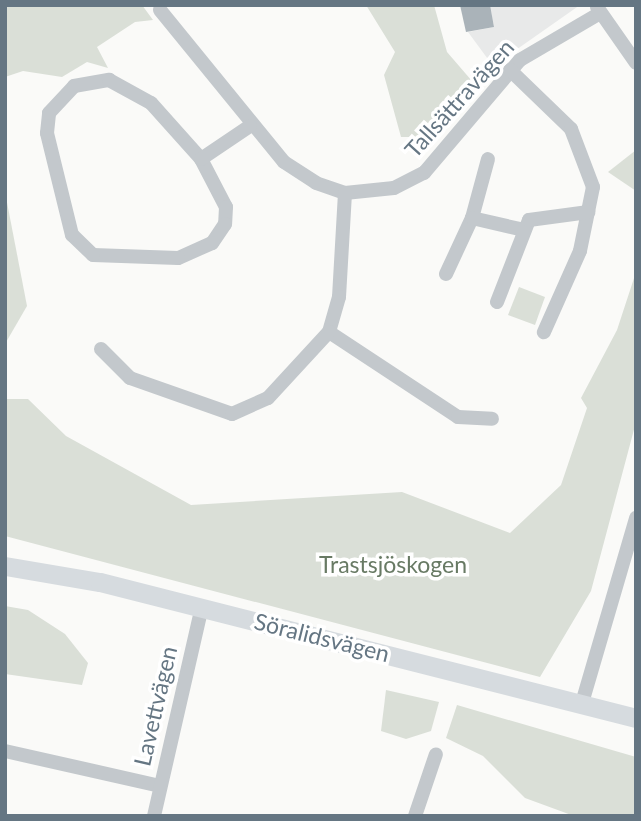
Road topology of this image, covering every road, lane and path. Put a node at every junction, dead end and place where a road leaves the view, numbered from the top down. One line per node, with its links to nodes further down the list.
1 (598, 9): 3 (street); 4 (street, Tallsättravägen)
2 (160, 10): 5 (street, Tallsättravägen)
3 (636, 63)
4 (510, 70): 8 (street, Tallsättravägen); 9 (street)
5 (250, 126): 6 (street); 8 (street, Tallsättravägen)
6 (201, 159): 6 (street)
7 (488, 159): 10 (street)
8 (345, 193): 14 (street)
9 (588, 212): 11 (street); 15 (street)
10 (472, 218): 11 (street); 12 (street)
11 (524, 230): 13 (street)
12 (446, 274)
13 (497, 302)
14 (329, 332): 16 (street); 17 (street)
15 (544, 332)
16 (101, 349)
17 (492, 419)
18 (636, 518): 21 (street)
19 (5, 566): 20 (street, Söralidsvägen)
20 (202, 607): 21 (street, Söralidsvägen); 25 (street, Lavettvägen)
21 (582, 703): 22 (street, Söralidsvägen)
22 (636, 718)
23 (5, 751): 25 (street)
24 (436, 754): 27 (street)
25 (160, 786): 26 (street, Lavettvägen)
26 (154, 816)
27 (415, 816)

